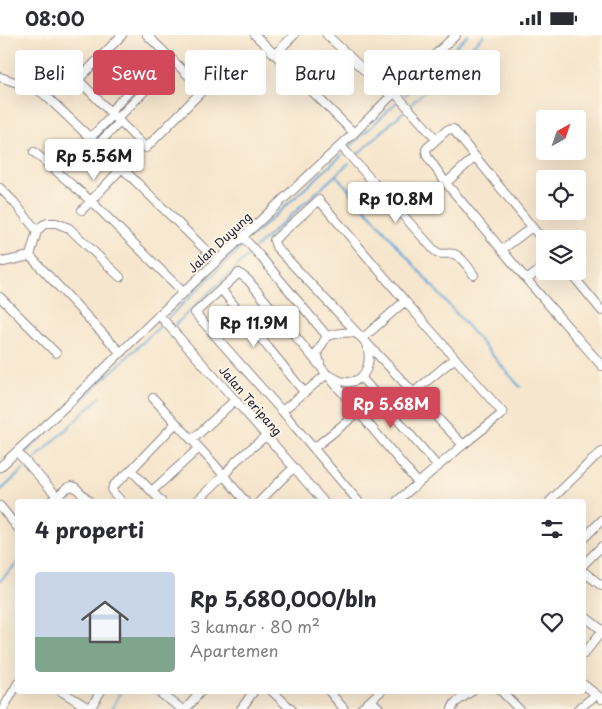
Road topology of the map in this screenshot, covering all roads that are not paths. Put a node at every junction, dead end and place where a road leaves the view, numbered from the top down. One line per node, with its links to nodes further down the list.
1 (122, 35): 12 (street)
2 (147, 35): 7 (street)
3 (255, 35): 9 (street)
4 (294, 35): 9 (street)
5 (327, 35): 11 (street)
6 (456, 35): 8 (street, Jalan Duyung)
7 (163, 50)
8 (440, 50)
9 (275, 54): 19 (street)
10 (175, 62): 18 (street)
11 (364, 69)
12 (83, 74)
13 (0, 77): 20 (street)
14 (83, 84): 18 (street)
15 (133, 95): 18 (street)
16 (138, 95): 18 (street)
17 (393, 95): 19 (street, Jalan Duyung); 21 (street)
18 (115, 117): 20 (street); 22 (street)
19 (354, 133): 23 (street, Jalan Duyung)
20 (90, 138): 22 (street)
21 (436, 139): 25 (street); 27 (street)
22 (98, 145): 26 (street)
23 (341, 146): 34 (street, Jalan Duyung); 40 (street)
24 (34, 152): 29 (street)
25 (475, 157): 27 (street); 31 (street)
26 (122, 168): 29 (street); 37 (street)
27 (446, 183): 35 (street)
28 (0, 188): 32 (street)
29 (91, 201): 30 (street); 45 (street)
30 (82, 210)
31 (532, 227): 33 (street); 35 (street)
32 (37, 231): 36 (street); 41 (street)
33 (536, 232)
34 (249, 244): 37 (street, Jalan Duyung); 50 (street)
35 (503, 249): 42 (street)
36 (30, 256): 38 (street); 53 (street)
37 (216, 261): 45 (street, Jalan Duyung)
38 (1, 263)
39 (536, 272): 42 (street)
40 (474, 275)
41 (120, 277)
42 (527, 280): 55 (street)
43 (576, 280): 48 (street)
44 (221, 289): 56 (street); 58 (street); 62 (street)
45 (184, 293): 49 (street, Jalan Duyung)
46 (0, 297): 52 (street)
47 (405, 301): 51 (street); 51 (street); 54 (street)
48 (602, 311)
49 (159, 315): 53 (street, Jalan Duyung); 61 (street, Jalan Teripang)
50 (327, 336): 51 (street); 56 (street)
51 (362, 338): 57 (street); 59 (street)
52 (56, 353)
53 (121, 353): 70 (street, Jalan Duyung)
54 (455, 358): 59 (street); 67 (street)
55 (600, 360)
56 (326, 374): 57 (street); 58 (street); 63 (street)
57 (361, 377): 75 (street)
58 (304, 392): 62 (street)
59 (414, 393): 67 (street)
60 (153, 397): 64 (street)
61 (235, 400): 65 (street, Jalan Teripang); 66 (street)
62 (282, 411): 69 (street)
63 (359, 412): 69 (street); 79 (street)
64 (176, 423): 66 (street); 77 (street)
65 (266, 436): 76 (street, Jalan Teripang); 78 (street)
66 (192, 439): 68 (street)
67 (463, 445): 75 (street)
68 (199, 448): 78 (street); 80 (street)
69 (314, 448): 89 (street)
70 (17, 452): 74 (street, Jalan Duyung); 81 (street)
71 (602, 452): 72 (street)
72 (595, 457): 73 (street); 91 (street)
73 (602, 463)
74 (0, 467)
75 (438, 467): 79 (street)
76 (293, 468): 87 (street); 88 (street, Jalan Teripang)
77 (131, 470): 80 (street); 83 (street)
78 (224, 475): 85 (street); 86 (street)
79 (418, 483): 90 (street)
80 (152, 491): 84 (street)
81 (54, 499): 82 (street)
82 (87, 499)
83 (119, 499)
84 (159, 499)
85 (199, 499)
86 (243, 499)
87 (262, 499)
88 (321, 499)
89 (356, 499)
90 (399, 499)
91 (552, 499)
92 (0, 506): 94 (street)
93 (602, 520): 95 (street)
94 (15, 524)
95 (586, 536)
96 (602, 546): 97 (street)
97 (586, 562)
98 (586, 574): 99 (street)
99 (602, 586)
100 (586, 618): 101 (street)
101 (602, 631): 102 (street)
102 (586, 651)
103 (586, 687): 115 (street)
104 (15, 690): 117 (street)
105 (66, 694): 119 (street)
106 (99, 694): 119 (street)
107 (162, 694): 120 (street)
108 (198, 694): 120 (street)
109 (252, 694): 121 (street)
110 (275, 694): 118 (street)
111 (332, 694): 122 (street)
112 (378, 694): 116 (street)
113 (468, 694): 125 (street)
114 (504, 694): 126 (street)
115 (599, 697): 127 (street)
116 (371, 700): 123 (street); 124 (street)
117 (7, 708)
118 (288, 708)
119 (90, 709)
120 (184, 709)
121 (241, 709)
122 (344, 709)
123 (361, 709)
124 (380, 709)
125 (452, 709)
126 (519, 709)
127 (578, 709)

